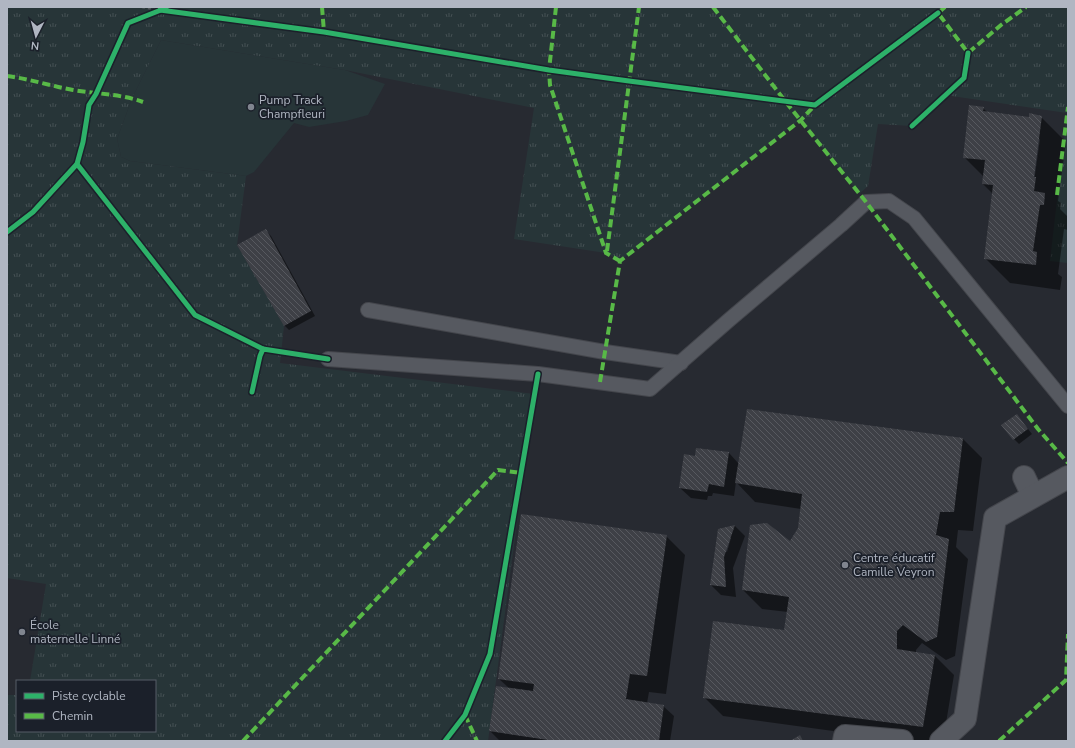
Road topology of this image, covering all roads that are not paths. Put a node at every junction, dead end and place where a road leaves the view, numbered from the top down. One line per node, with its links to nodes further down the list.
1 (368, 310): 3 (lane)
2 (328, 359): 3 (lane)
3 (681, 362): 4 (lane)
4 (1068, 406)
5 (1068, 476): 7 (street)
6 (1024, 477): 7 (street)
7 (1033, 496): 10 (street)
8 (844, 741): 9 (street)
9 (902, 741)
10 (941, 741)

